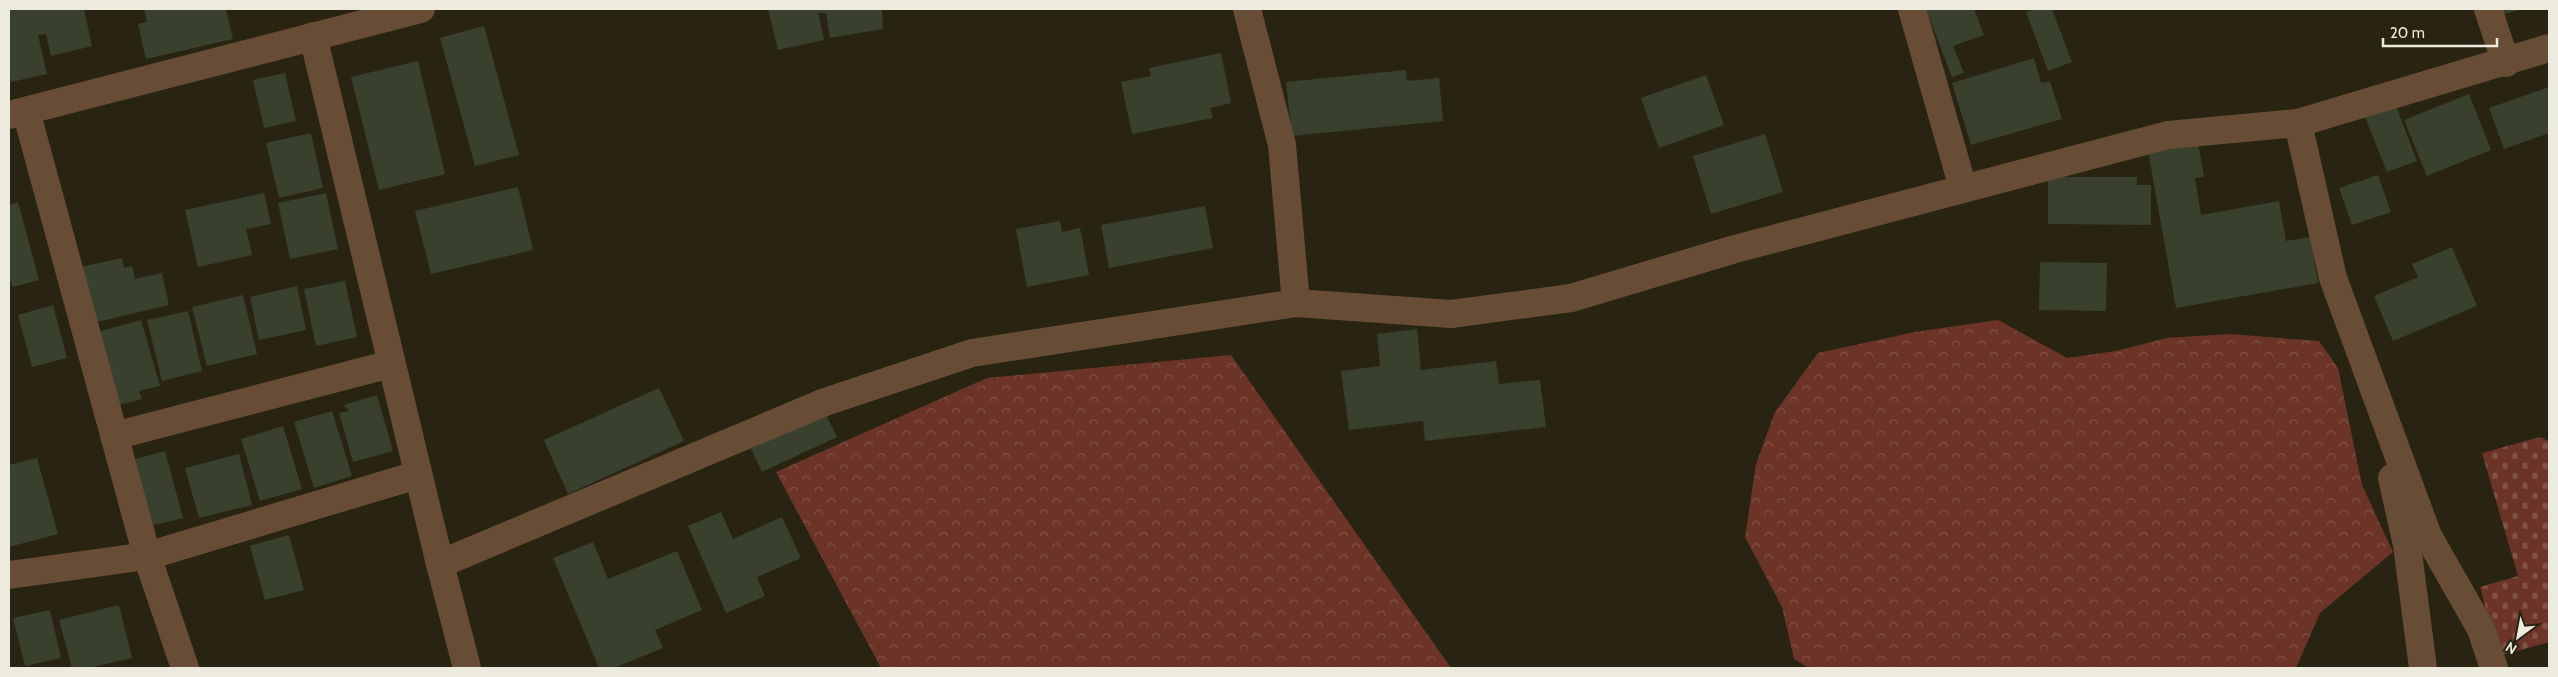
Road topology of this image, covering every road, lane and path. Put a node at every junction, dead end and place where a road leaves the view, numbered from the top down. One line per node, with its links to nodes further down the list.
1 (421, 9): 5 (street)
2 (1247, 9): 11 (street)
3 (1912, 9): 10 (street)
4 (2488, 9): 7 (street)
5 (313, 36): 8 (street); 12 (street)
6 (2549, 48): 7 (street)
7 (2506, 63): 9 (street)
8 (17, 114): 13 (street)
9 (2298, 124): 10 (street); 14 (street)
10 (1963, 188): 11 (street)
11 (1296, 303): 17 (street)
12 (391, 364): 13 (street); 15 (street)
13 (114, 436): 16 (street)
14 (2400, 459): 21 (street); 22 (street)
15 (417, 475): 16 (street); 17 (street)
16 (147, 556): 18 (street); 20 (street)
17 (440, 564): 19 (street)
18 (9, 575)
19 (463, 666)
20 (185, 668)
21 (2423, 668)
22 (2494, 668)

